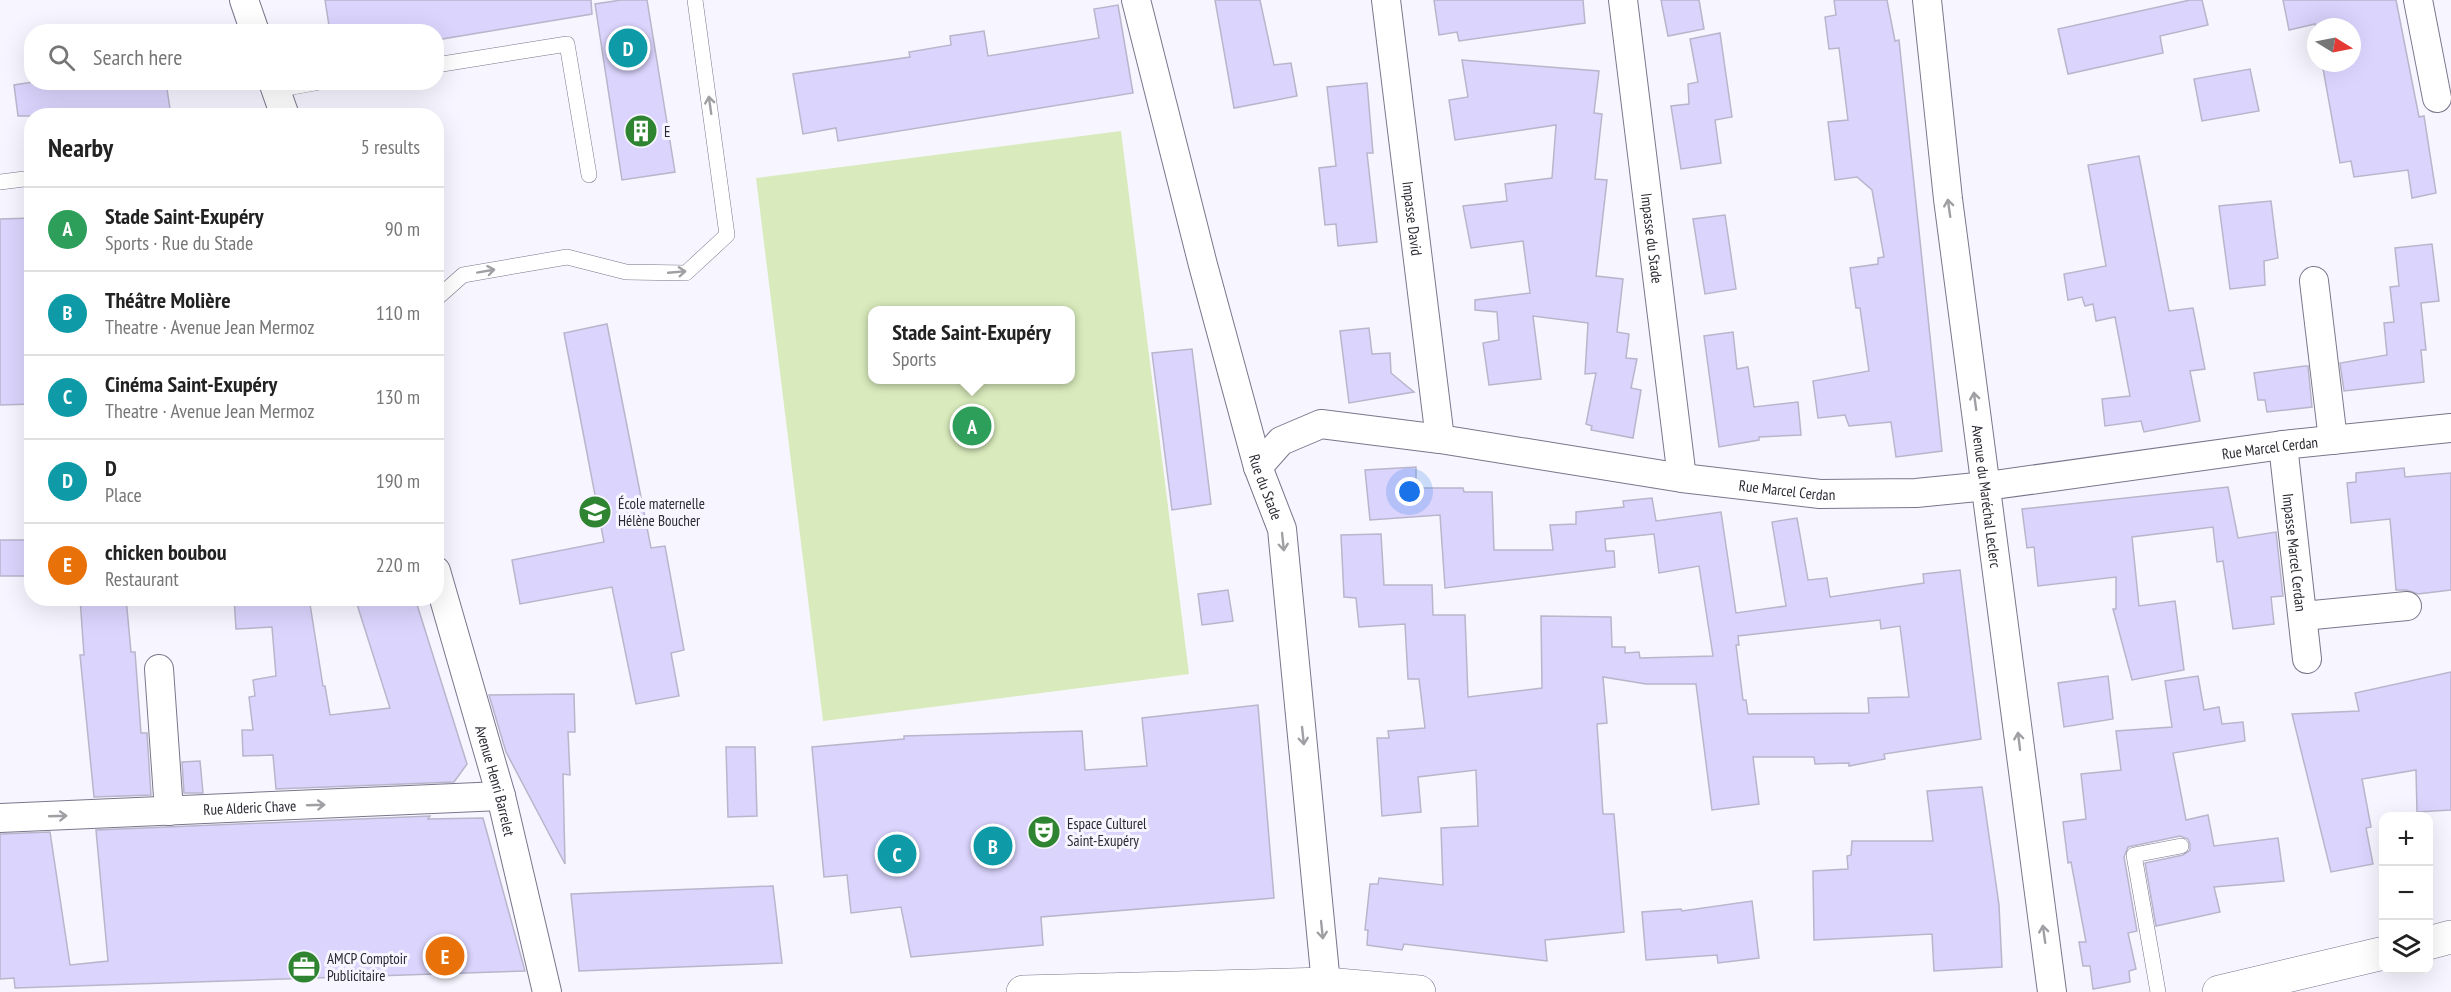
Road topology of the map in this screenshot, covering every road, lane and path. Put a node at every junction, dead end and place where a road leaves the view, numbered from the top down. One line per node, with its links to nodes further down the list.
1 (244, 0): 8 (street)
2 (695, 0): 17 (lane, one-way to 2)
3 (1136, 0): 22 (street, Rue du Stade)
4 (1386, 0): 19 (street, Impasse David)
5 (1623, 0): 23 (street, Impasse du Stade)
6 (1927, 0): 24 (street, Avenue du Maréchal Leclerc, one-way to 6)
7 (2418, 0): 12 (street)
8 (252, 24)
9 (444, 63): 13 (lane)
10 (296, 90): 11 (lane)
11 (278, 96)
12 (2437, 98)
13 (589, 176)
14 (24, 179): 15 (lane)
15 (0, 182)
16 (2314, 281): 20 (street, Rue Marcel Cerdan)
17 (444, 292)
18 (2451, 428): 20 (street, Rue Marcel Cerdan)
19 (1440, 439): 22 (street, Rue Marcel Cerdan); 23 (street, Rue Marcel Cerdan)
20 (2333, 440): 21 (street, Rue Marcel Cerdan)
21 (2283, 445): 24 (street, Rue Marcel Cerdan); 27 (street, Impasse Marcel Cerdan)
22 (1258, 467): 37 (street, Rue du Stade, one-way to 37)
23 (1682, 478): 24 (street, Rue Marcel Cerdan)
24 (1987, 486): 41 (street, Avenue du Maréchal Leclerc, one-way to 24)
25 (444, 599): 30 (street, Avenue Henri Barrelet)
26 (2407, 606): 27 (street)
27 (2303, 616): 28 (street, Impasse Marcel Cerdan)
28 (2307, 659)
29 (159, 669): 31 (street)
30 (501, 796): 31 (street, Rue Alderic Chave, one-way to 30); 38 (street, Avenue Henri Barrelet)
31 (169, 811): 32 (street, Rue Alderic Chave, one-way to 31)
32 (0, 818)
33 (2181, 846): 42 (lane)
34 (2451, 937): 35 (street)
35 (2433, 941)
36 (2379, 954): 43 (street)
37 (1326, 984): 39 (street); 40 (street)
38 (547, 992)
39 (1023, 992)
40 (1419, 992)
41 (2052, 992)
42 (2158, 992)
43 (2219, 992)

